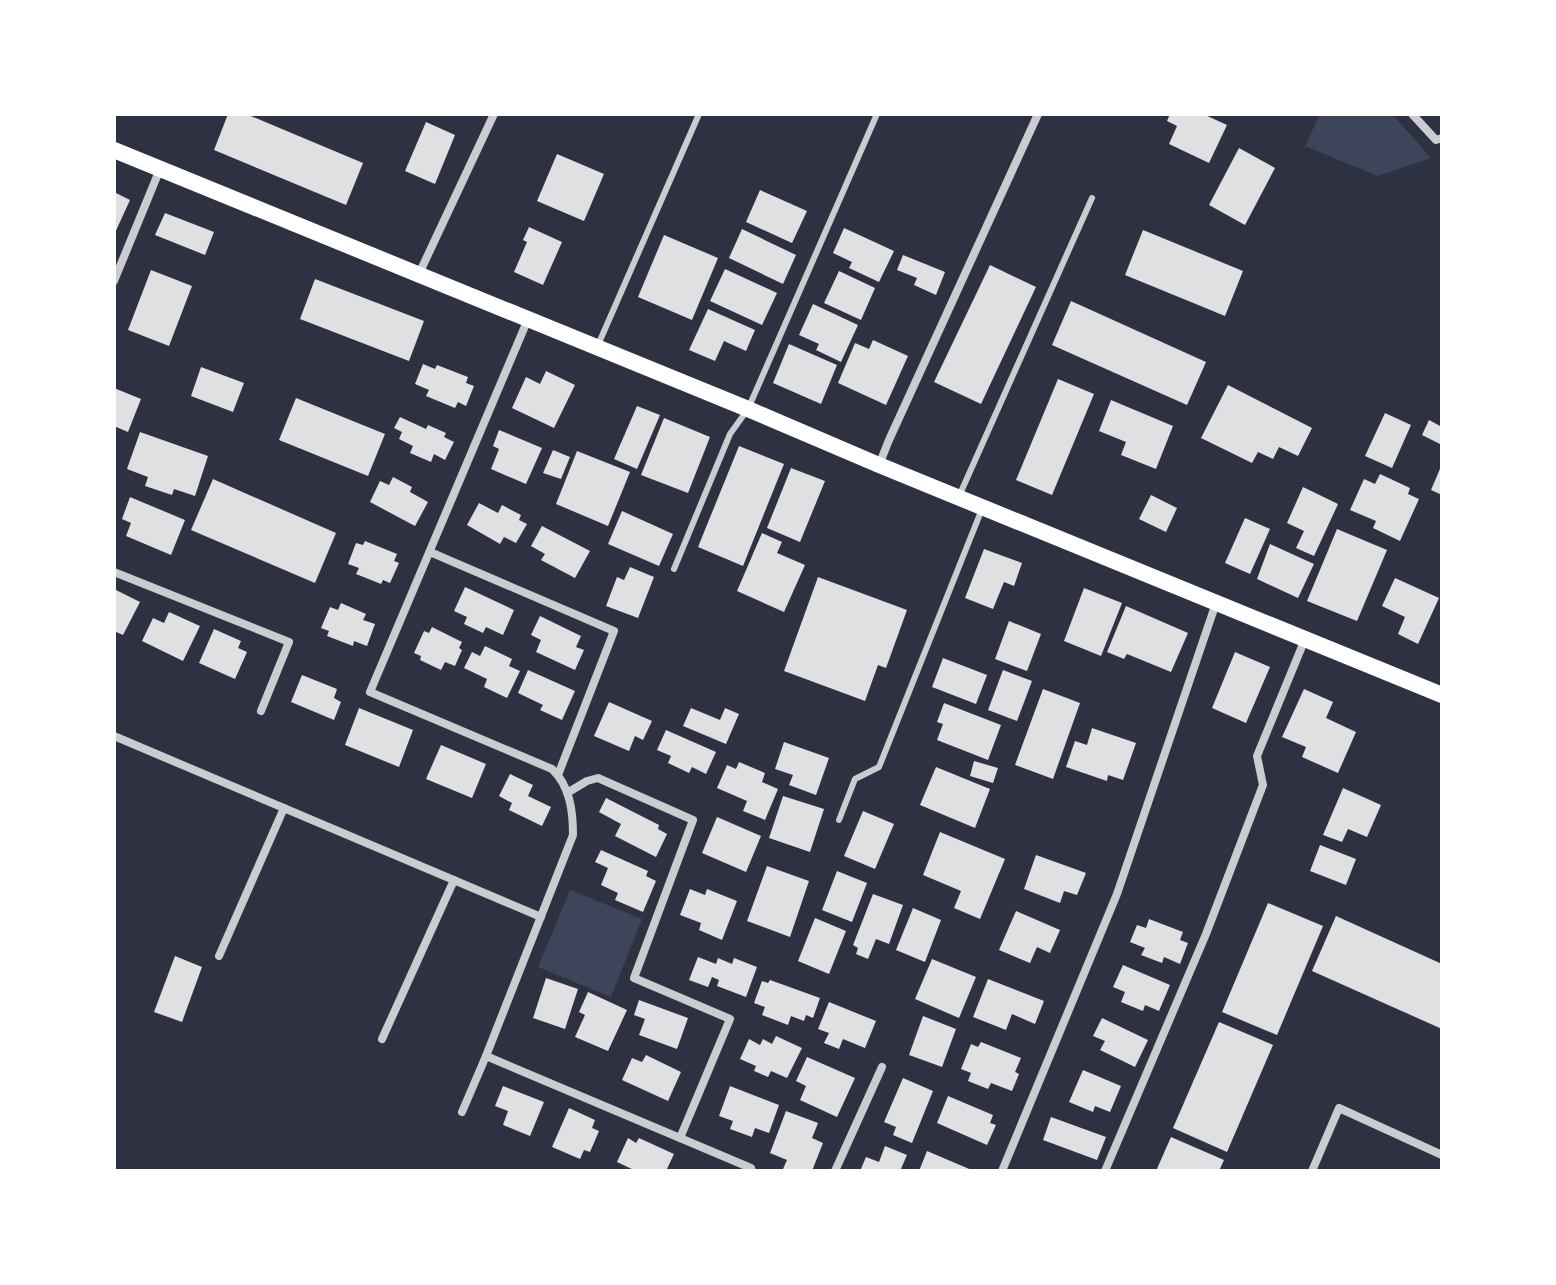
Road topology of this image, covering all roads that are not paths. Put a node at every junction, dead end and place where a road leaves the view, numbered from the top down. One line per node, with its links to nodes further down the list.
1 (494, 114): 10 (street)
2 (699, 114): 13 (lane)
3 (877, 114): 14 (lane)
4 (1038, 114): 15 (street)
5 (1412, 114): 6 (street)
6 (1442, 138)
7 (114, 150): 8 (main road)
8 (160, 169): 10 (main road); 11 (street)
9 (1092, 198): 16 (lane)
10 (418, 276): 12 (main road)
11 (114, 281)
12 (528, 319): 13 (main road); 18 (street)
13 (597, 348): 14 (main road)
14 (748, 409): 15 (main road); 19 (lane)
15 (879, 465): 16 (main road)
16 (959, 496): 17 (main road)
17 (983, 507): 21 (main road); 29 (lane)
18 (430, 552): 26 (street); 26 (street)
19 (674, 569)
20 (114, 572): 24 (street)
21 (1217, 602): 22 (main road); 41 (street)
22 (1305, 639): 23 (main road); 42 (street)
23 (1442, 695)
24 (261, 711)
25 (114, 736): 28 (street)
26 (558, 775): 27 (street)
27 (567, 793): 31 (street); 37 (street)
28 (284, 808): 30 (street); 32 (street)
29 (839, 820)
30 (454, 880): 31 (street); 33 (street)
31 (541, 917): 34 (street)
32 (219, 956)
33 (382, 1039)
34 (486, 1056): 36 (street); 37 (street)
35 (882, 1067): 40 (street)
36 (462, 1112)
37 (680, 1138): 39 (street)
38 (1442, 1155): 43 (street)
39 (752, 1171)
40 (835, 1171)
41 (1002, 1171)
42 (1105, 1171)
43 (1312, 1171)

